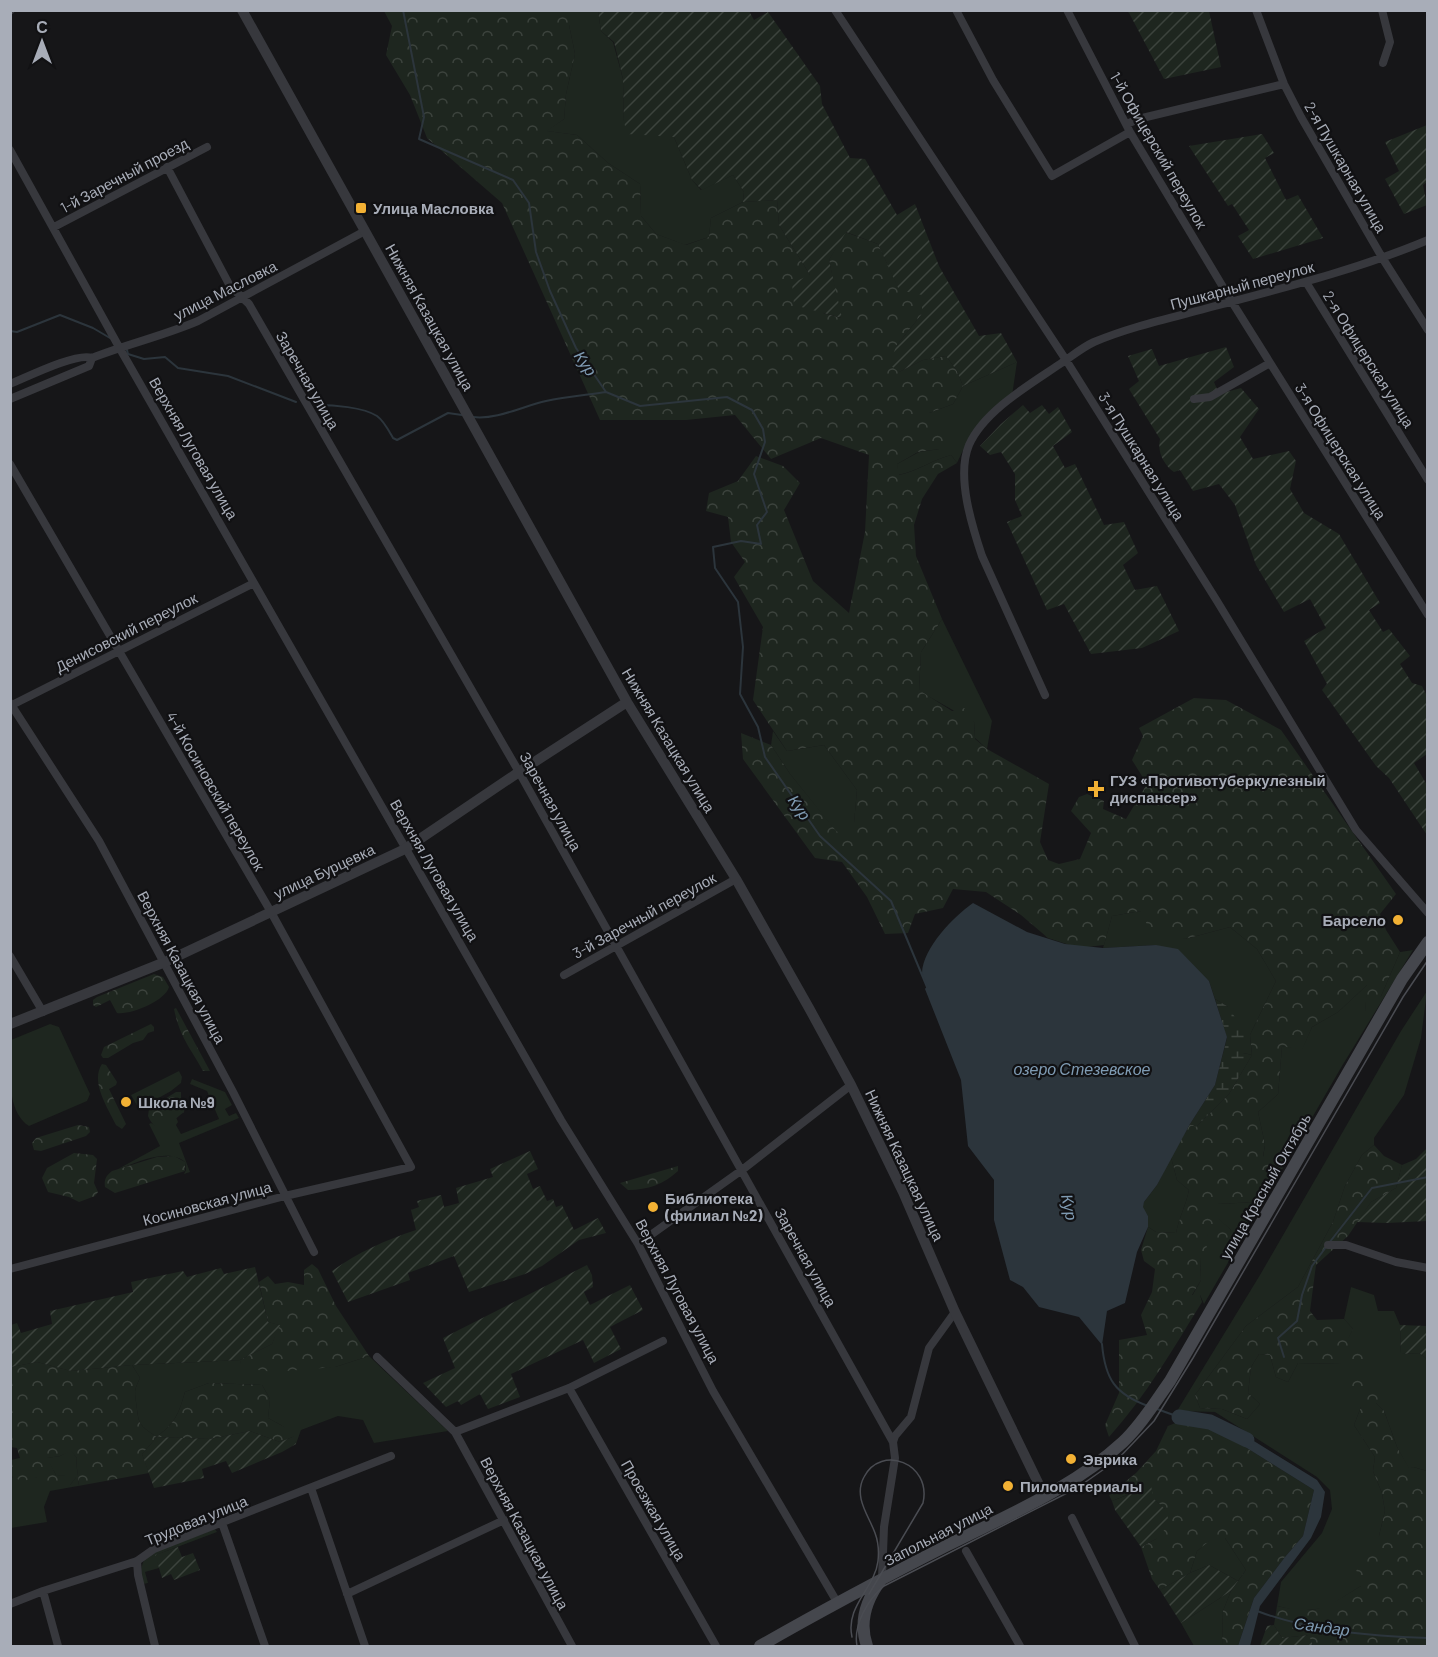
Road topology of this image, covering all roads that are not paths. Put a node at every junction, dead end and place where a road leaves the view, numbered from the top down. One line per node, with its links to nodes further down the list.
1 (242, 10): 14 (street, Нижняя Казацкая улица)
2 (835, 10): 23 (street, 3-я Пушкарная улица)
3 (956, 10): 9 (street)
4 (1067, 10): 9 (street, 1-й Офицерский переулок)
5 (1256, 10): 8 (street, 2-я Пушкарная улица)
6 (1382, 10): 7 (street)
7 (1383, 63)
8 (1284, 84): 9 (street); 16 (street, 2-я Пушкарная улица)
9 (1128, 128): 19 (street, 1-й Офицерский переулок)
10 (207, 147): 12 (street, 1-й Заречный проезд)
11 (10, 150): 13 (street, Верхняя Луговая улица)
12 (167, 167): 13 (street, 1-й Заречный проезд); 18 (street, Заречная улица)
13 (54, 227): 21 (street, Верхняя Луговая улица)
14 (365, 231): 18 (street, улица Масловка); 34 (street, Нижняя Казацкая улица)
15 (1428, 240): 16 (street, Пушкарный переулок)
16 (1383, 259): 17 (street, Пушкарный переулок); 20 (street, 2-я Пушкарная улица)
17 (1306, 282): 19 (street, Пушкарный переулок); 29 (street, 2-я Офицерская улица)
18 (241, 298): 21 (street, улица Масловка); 36 (street, Заречная улица)
19 (1232, 302): 23 (street, Пушкарный переулок); 24 (street, 3-я Офицерская улица)
20 (1428, 330)
21 (119, 347): 22 (street, улица Масловка); 30 (street, Верхняя Луговая улица)
22 (92, 358): 25 (street, улица Масловка); 26 (street, улица Масловка)
23 (1066, 360): 33 (street, Пушкарный переулок); 40 (street, 3-я Пушкарная улица)
24 (1270, 363): 27 (street); 31 (street, 3-я Офицерская улица)
25 (10, 384)
26 (10, 399)
27 (1194, 399)
28 (10, 464): 32 (street, 4-й Косиновский переулок)
29 (1428, 480)
30 (254, 584): 32 (street, Денисовский переулок); 37 (street, Верхняя Луговая улица)
31 (1428, 615)
32 (119, 651): 35 (street, Денисовский переулок); 39 (street, 4-й Косиновский переулок)
33 (1045, 696)
34 (627, 702): 36 (street, улица Бурцевка); 38 (street, Нижняя Казацкая улица)
35 (11, 705): 44 (street, Верхняя Казацкая улица)
36 (519, 772): 37 (street, улица Бурцевка); 42 (street, Заречная улица)
37 (405, 849): 39 (street, улица Бурцевка); 52 (street, Верхняя Луговая улица)
38 (736, 879): 42 (street, 3-й Заречный переулок); 48 (street, Нижняя Казацкая улица)
39 (271, 912): 44 (street, улица Бурцевка); 49 (street, 4-й Косиновский переулок)
40 (1428, 913)
41 (1428, 942): 62 (main road, улица Красный Октябрь)
42 (616, 947): 45 (street, 3-й Заречный переулок); 50 (street, Заречная улица)
43 (10, 956): 46 (street)
44 (165, 962): 46 (street, улица Бурцевка); 51 (street, Верхняя Казацкая улица)
45 (564, 975)
46 (43, 1012): 47 (street, улица Бурцевка)
47 (10, 1024)
48 (851, 1085): 50 (street); 57 (street, Нижняя Казацкая улица)
49 (411, 1167): 51 (street, Косиновская улица)
50 (742, 1170): 52 (street); 63 (street, Заречная улица)
51 (285, 1196): 54 (street, Верхняя Казацкая улица); 56 (street, Косиновская улица)
52 (638, 1244): 75 (street, Верхняя Луговая улица)
53 (1328, 1245): 55 (street)
54 (314, 1252)
55 (1428, 1268)
56 (10, 1269)
57 (956, 1312): 63 (street); 66 (street, Нижняя Казацкая улица)
58 (663, 1341): 60 (street)
59 (377, 1357): 61 (street, Верхняя Казацкая улица)
60 (568, 1388): 61 (street); 82 (street, Проезжая улица)
61 (455, 1432): 68 (street, Верхняя Казацкая улица)
62 (1124, 1441): 66 (main road, Запольная улица)
63 (893, 1442): 72 (street, Заречная улица)
64 (391, 1456): 65 (street, Трудовая улица)
65 (311, 1488): 69 (street, Трудовая улица); 74 (street)
66 (1046, 1497): 72 (main road, Запольная улица)
67 (1072, 1518): 86 (street)
68 (504, 1520): 74 (street); 81 (street, Верхняя Казацкая улица)
69 (222, 1523): 71 (street, Трудовая улица); 79 (street)
70 (966, 1551): 85 (street)
71 (137, 1561): 73 (street, Трудовая улица); 78 (street)
72 (882, 1578): 75 (main road, Запольная улица); 84 (main road)
73 (43, 1591): 76 (street, Трудовая улица); 77 (street)
74 (347, 1594): 80 (street)
75 (837, 1602): 83 (main road, Запольная улица)
76 (10, 1604)
77 (58, 1647)
78 (155, 1647)
79 (265, 1647)
80 (365, 1647)
81 (572, 1647)
82 (716, 1647)
83 (760, 1647)
84 (867, 1647)
85 (1020, 1647)
86 (1136, 1647)

